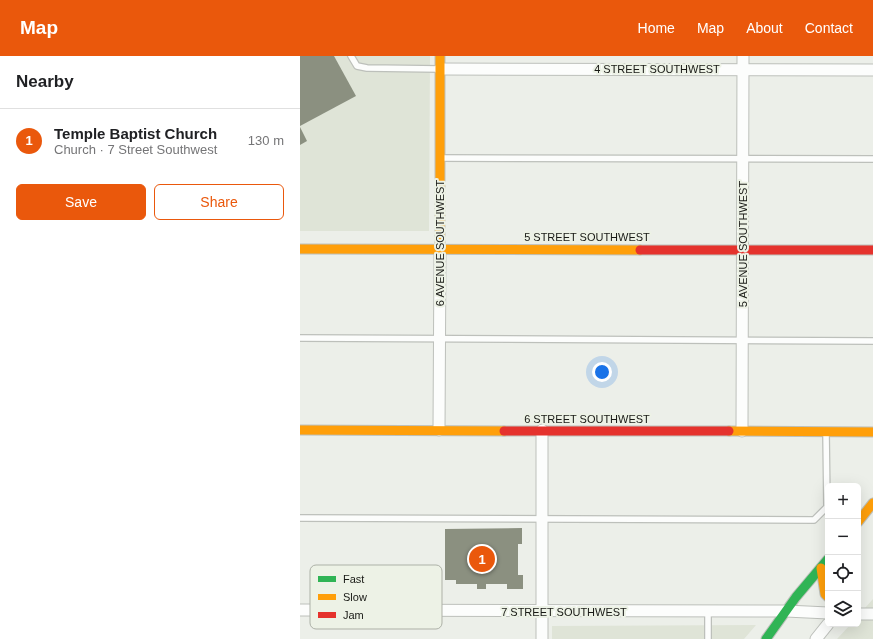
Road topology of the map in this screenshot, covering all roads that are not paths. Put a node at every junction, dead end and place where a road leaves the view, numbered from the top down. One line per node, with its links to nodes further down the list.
1 (351, 56): 4 (lane)
2 (440, 56): 4 (street, 6 AVENUE SOUTHWEST)
3 (743, 56): 5 (street, 5 AVENUE SOUTHWEST)
4 (440, 69): 5 (street, 4 STREET SOUTHWEST); 7 (street, 6 AVENUE SOUTHWEST)
5 (742, 69): 6 (street, 4 STREET SOUTHWEST); 8 (street, 5 AVENUE SOUTHWEST)
6 (873, 70)
7 (441, 158): 8 (lane); 10 (street, 6 AVENUE SOUTHWEST)
8 (743, 159): 9 (lane); 12 (street, 5 AVENUE SOUTHWEST)
9 (873, 159)
10 (440, 248): 11 (street, 5 STREET SOUTHWEST); 12 (street, 5 STREET SOUTHWEST); 15 (street, 6 AVENUE SOUTHWEST)
11 (300, 249)
12 (743, 249): 13 (street, 5 STREET SOUTHWEST); 16 (street, 5 AVENUE SOUTHWEST)
13 (873, 250)
14 (300, 338): 15 (lane)
15 (439, 338): 16 (lane); 19 (street, 6 AVENUE SOUTHWEST)
16 (742, 341): 17 (lane); 21 (street, 5 AVENUE SOUTHWEST)
17 (873, 341)
18 (300, 430): 19 (street, 6 STREET SOUTHWEST)
19 (439, 430): 20 (street, 6 STREET SOUTHWEST)
20 (542, 430): 21 (street, 6 STREET SOUTHWEST); 26 (street)
21 (742, 431): 22 (street, 6 STREET SOUTHWEST)
22 (826, 432): 23 (street, 6 STREET SOUTHWEST); 26 (lane)
23 (873, 432)
24 (873, 504): 27 (street)
25 (300, 518): 26 (lane)
26 (542, 519): 35 (street)
27 (860, 519)
28 (825, 563): 29 (street)
29 (821, 568): 30 (street); 34 (street)
30 (825, 594)
31 (300, 610): 32 (street, 7 STREET SOUTHWEST)
32 (310, 610)
33 (442, 611): 35 (street, 7 STREET SOUTHWEST)
34 (786, 611): 36 (street, 7 STREET SOUTHWEST); 37 (street, 7 STREET SOUTHWEST); 43 (street); 44 (street)
35 (542, 612): 36 (street, 7 STREET SOUTHWEST); 41 (street)
36 (708, 612): 42 (lane)
37 (825, 613)
38 (861, 614): 39 (street)
39 (873, 614)
40 (826, 627): 45 (street)
41 (542, 639)
42 (708, 639)
43 (760, 639)
44 (766, 639)
45 (816, 639)

